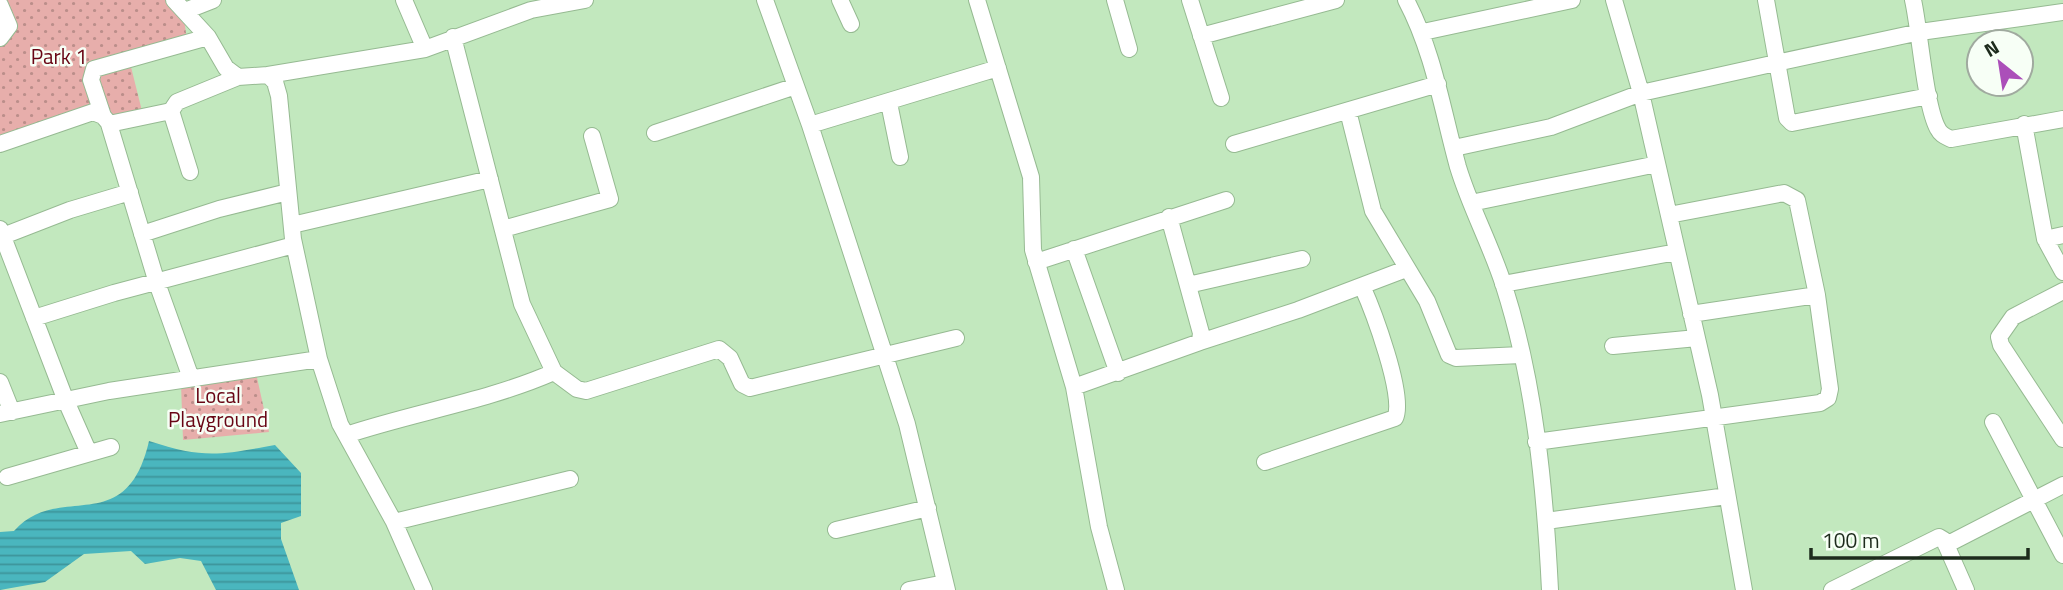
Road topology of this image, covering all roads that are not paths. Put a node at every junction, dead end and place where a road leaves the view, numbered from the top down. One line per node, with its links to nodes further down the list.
1 (15, 0): 16 (street)
2 (213, 0): 17 (street)
3 (404, 0): 26 (street)
4 (584, 0): 25 (street)
5 (765, 0): 33 (street)
6 (840, 0): 19 (street)
7 (977, 0): 29 (street)
8 (1115, 0): 27 (street)
9 (1190, 0): 22 (street)
10 (1336, 0): 22 (street)
11 (1406, 0): 20 (street)
12 (1572, 0): 20 (street)
13 (1614, 0): 34 (street)
14 (1766, 0): 28 (street)
15 (1913, 0): 21 (street)
16 (0, 4): 23 (street)
17 (180, 6): 24 (street)
18 (2063, 12): 21 (street)
19 (851, 24)
20 (1423, 32): 32 (street)
21 (1920, 32): 28 (street); 35 (street)
22 (1201, 36): 36 (street)
23 (0, 37)
24 (208, 37): 31 (street); 41 (street)
25 (453, 37): 26 (street); 52 (street)
26 (425, 49): 30 (street)
27 (1129, 49)
28 (1776, 63): 34 (street); 35 (street)
29 (998, 68): 37 (street); 69 (street)
30 (268, 75): 31 (street); 54 (street)
31 (238, 77): 38 (street)
32 (1438, 84): 39 (street); 48 (street)
33 (796, 86): 43 (street); 44 (street)
34 (1641, 93): 48 (street); 50 (street)
35 (1929, 96): 42 (street)
36 (1221, 98)
37 (889, 103): 43 (street); 49 (street)
38 (171, 111): 41 (street); 51 (street)
39 (1348, 111): 47 (street); 70 (street)
40 (2063, 119): 42 (street)
41 (106, 120): 46 (street); 53 (street)
42 (2024, 124): 63 (street)
43 (810, 125): 84 (street)
44 (655, 133)
45 (592, 136): 60 (street)
46 (0, 144)
47 (1234, 144)
48 (1454, 148): 56 (street)
49 (900, 158)
50 (1657, 163): 56 (street); 57 (street)
51 (190, 172)
52 (490, 179): 59 (street); 60 (street)
53 (130, 192): 61 (street); 64 (street)
54 (288, 192): 59 (street); 61 (street)
55 (1226, 200): 58 (street)
56 (1471, 203): 74 (street)
57 (1669, 215): 67 (street); 77 (street)
58 (1169, 217): 66 (street); 73 (street)
59 (292, 225): 65 (street)
60 (503, 229): 87 (street)
61 (142, 234): 72 (street)
62 (2063, 235): 63 (street)
63 (2045, 239): 71 (street)
64 (2, 240): 79 (street)
65 (294, 245): 72 (street); 86 (street)
66 (1073, 249): 69 (street); 88 (street)
67 (1677, 252): 74 (street); 78 (street)
68 (1302, 259): 73 (street)
69 (1036, 262): 91 (street)
70 (1406, 268): 75 (street); 85 (street)
71 (2063, 272)
72 (157, 282): 79 (street); 89 (street)
73 (1188, 285): 82 (street)
74 (1503, 285): 85 (street)
75 (1362, 286): 82 (street); 101 (street)
76 (2063, 291): 97 (street)
77 (1817, 295): 78 (street); 94 (street)
78 (1691, 314): 81 (street)
79 (34, 318): 92 (street)
80 (956, 338): 84 (street)
81 (1697, 338): 83 (street); 94 (street)
82 (1200, 342): 88 (street)
83 (1614, 346)
84 (885, 355): 87 (street); 107 (street)
85 (1521, 355): 98 (street)
86 (319, 359): 89 (street); 96 (street)
87 (554, 372): 96 (street)
88 (1118, 373): 91 (street)
89 (191, 378): 92 (street)
90 (0, 382): 93 (street)
91 (1074, 387): 116 (street)
92 (66, 401): 93 (street); 100 (street)
93 (6, 413)
94 (1713, 416): 98 (street); 105 (street)
95 (1993, 422): 106 (street)
96 (346, 435): 109 (street)
97 (2063, 439)
98 (1536, 442): 108 (street)
99 (111, 447): 100 (street)
100 (89, 453): 102 (street)
101 (1265, 462)
102 (7, 477)
103 (570, 479): 109 (street)
104 (2063, 485): 106 (street)
105 (1727, 496): 108 (street); 118 (street)
106 (2036, 500): 111 (street); 112 (street)
107 (928, 508): 110 (street); 113 (street)
108 (1546, 521): 117 (street)
109 (394, 522): 114 (street)
110 (836, 530)
111 (1946, 545): 119 (street); 120 (street)
112 (2063, 555)
113 (946, 587): 115 (street)
114 (424, 590)
115 (909, 590)
116 (1116, 590)
117 (1550, 590)
118 (1744, 590)
119 (1832, 590)
120 (1966, 590)

